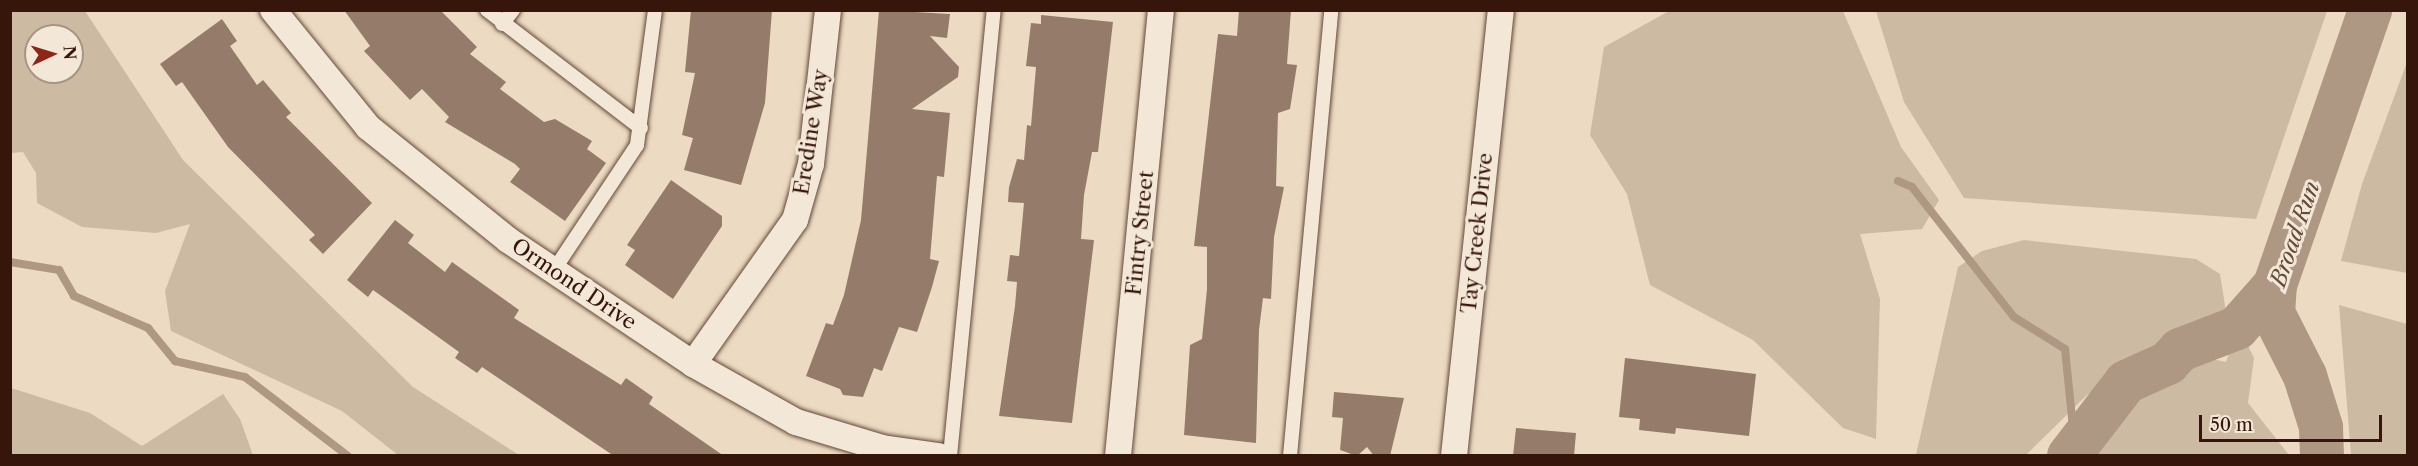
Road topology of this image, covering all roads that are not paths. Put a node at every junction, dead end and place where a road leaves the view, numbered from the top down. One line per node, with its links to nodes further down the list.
1 (273, 10): 12 (street, Ormond Drive)
2 (487, 10): 10 (lane)
3 (513, 10): 10 (lane)
4 (655, 10): 11 (lane)
5 (828, 10): 13 (street, Eredine Way)
6 (994, 10): 15 (lane)
7 (1161, 10): 16 (street, Fintry Street)
8 (1331, 10): 17 (lane)
9 (1501, 10): 18 (street, Tay Creek Drive)
10 (502, 24): 11 (lane)
11 (641, 128): 12 (lane)
12 (554, 270): 13 (street, Ormond Drive)
13 (693, 364): 14 (street, Ormond Drive)
14 (938, 456)
15 (950, 456)
16 (1118, 456)
17 (1290, 456)
18 (1454, 456)

